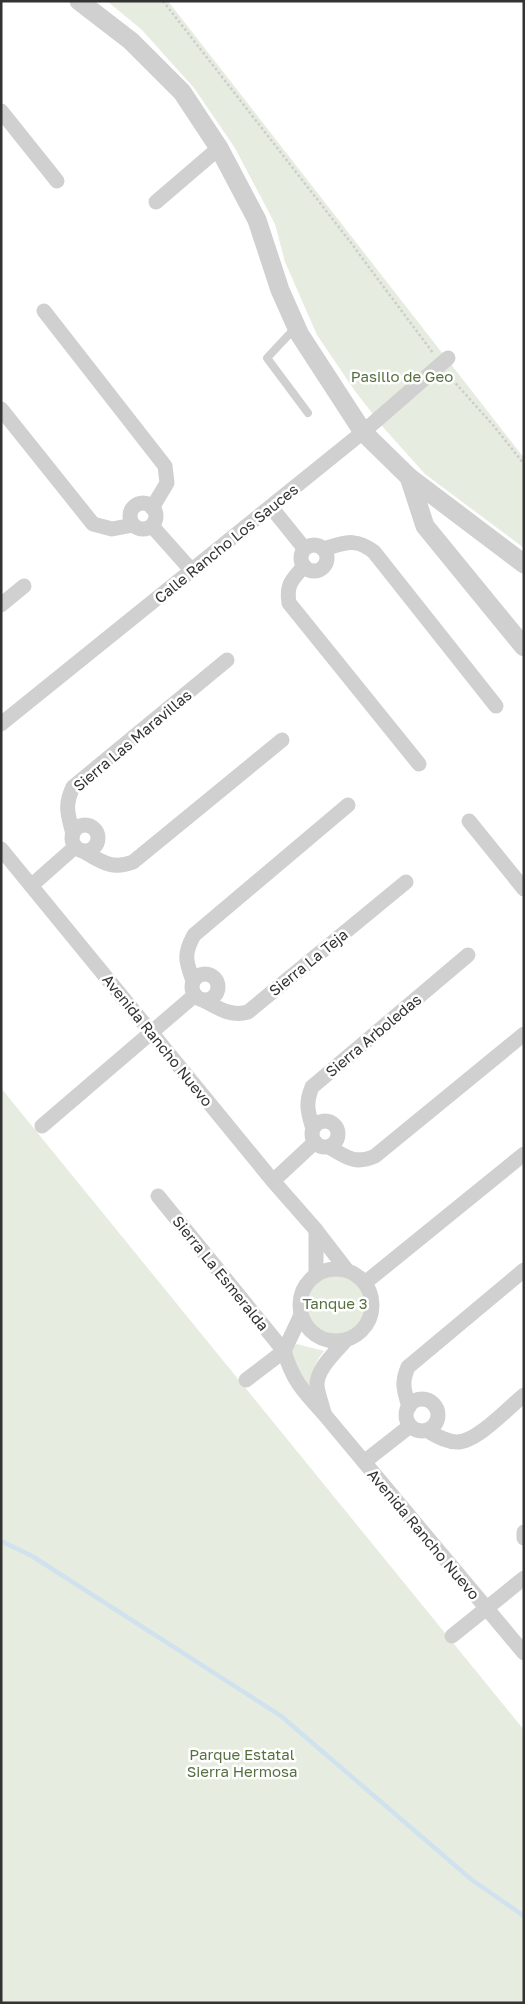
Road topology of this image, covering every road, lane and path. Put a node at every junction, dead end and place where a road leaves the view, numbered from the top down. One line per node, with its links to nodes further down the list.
1 (80, 1): 4 (street)
2 (163, 1): 9 (path)
3 (1, 111): 5 (street)
4 (219, 148): 6 (street); 8 (street)
5 (57, 181)
6 (156, 202)
7 (44, 311): 16 (street)
8 (296, 327): 11 (lane); 12 (street)
9 (445, 361): 12 (street, Calle Rancho Los Sauces); 13 (path)
10 (1, 409): 17 (street)
11 (308, 413)
12 (363, 432): 14 (street); 15 (street, Calle Rancho Los Sauces)
13 (524, 464)
14 (409, 477): 21 (street); 26 (street)
15 (271, 507): 19 (street); 23 (street, Calle Rancho Los Sauces)
16 (152, 508): 17 (street); 18 (street)
17 (133, 525): 18 (street)
18 (152, 526): 23 (street)
19 (304, 548): 20 (street); 22 (street)
20 (323, 549): 22 (street); 28 (street)
21 (524, 564)
22 (304, 566): 31 (street)
23 (192, 570): 29 (street, Calle Rancho Los Sauces)
24 (24, 586): 25 (street)
25 (1, 605)
26 (524, 647)
27 (227, 660): 34 (street, Sierra Las Maravillas)
28 (496, 706)
29 (1, 724)
30 (282, 740): 34 (street)
31 (419, 764)
32 (348, 805): 40 (street)
33 (469, 821): 38 (street)
34 (77, 844): 37 (street)
35 (1, 849): 37 (street, Avenida Rancho Nuevo)
36 (406, 882): 40 (street, Sierra La Teja)
37 (32, 885): 41 (street, Avenida Rancho Nuevo)
38 (524, 889)
39 (468, 954): 44 (street, Sierra Arboledas)
40 (197, 992): 41 (street)
41 (152, 1033): 43 (street); 46 (street, Avenida Rancho Nuevo)
42 (524, 1034): 44 (street)
43 (42, 1126)
44 (319, 1139): 46 (street)
45 (524, 1154): 52 (street)
46 (273, 1181): 48 (street, Avenida Rancho Nuevo)
47 (158, 1196): 55 (street, Sierra La Esmeralda)
48 (316, 1230): 49 (street, Avenida Rancho Nuevo); 51 (street)
49 (346, 1269): 51 (street); 52 (street)
50 (524, 1270): 58 (street)
51 (316, 1274): 53 (street)
52 (366, 1282): 54 (street)
53 (301, 1315): 54 (street); 55 (street)
54 (346, 1340): 59 (street)
55 (284, 1350): 56 (street); 59 (street, Avenida Rancho Nuevo)
56 (246, 1380)
57 (524, 1395): 61 (street)
58 (409, 1406): 60 (street); 61 (street)
59 (324, 1414): 62 (street, Avenida Rancho Nuevo)
60 (410, 1426): 61 (street); 62 (street)
61 (428, 1431)
62 (364, 1462): 66 (street, Avenida Rancho Nuevo)
63 (524, 1532): 64 (street)
64 (524, 1538)
65 (524, 1578): 66 (street)
66 (487, 1608): 67 (street); 68 (street, Avenida Rancho Nuevo)
67 (452, 1636)
68 (524, 1653)

